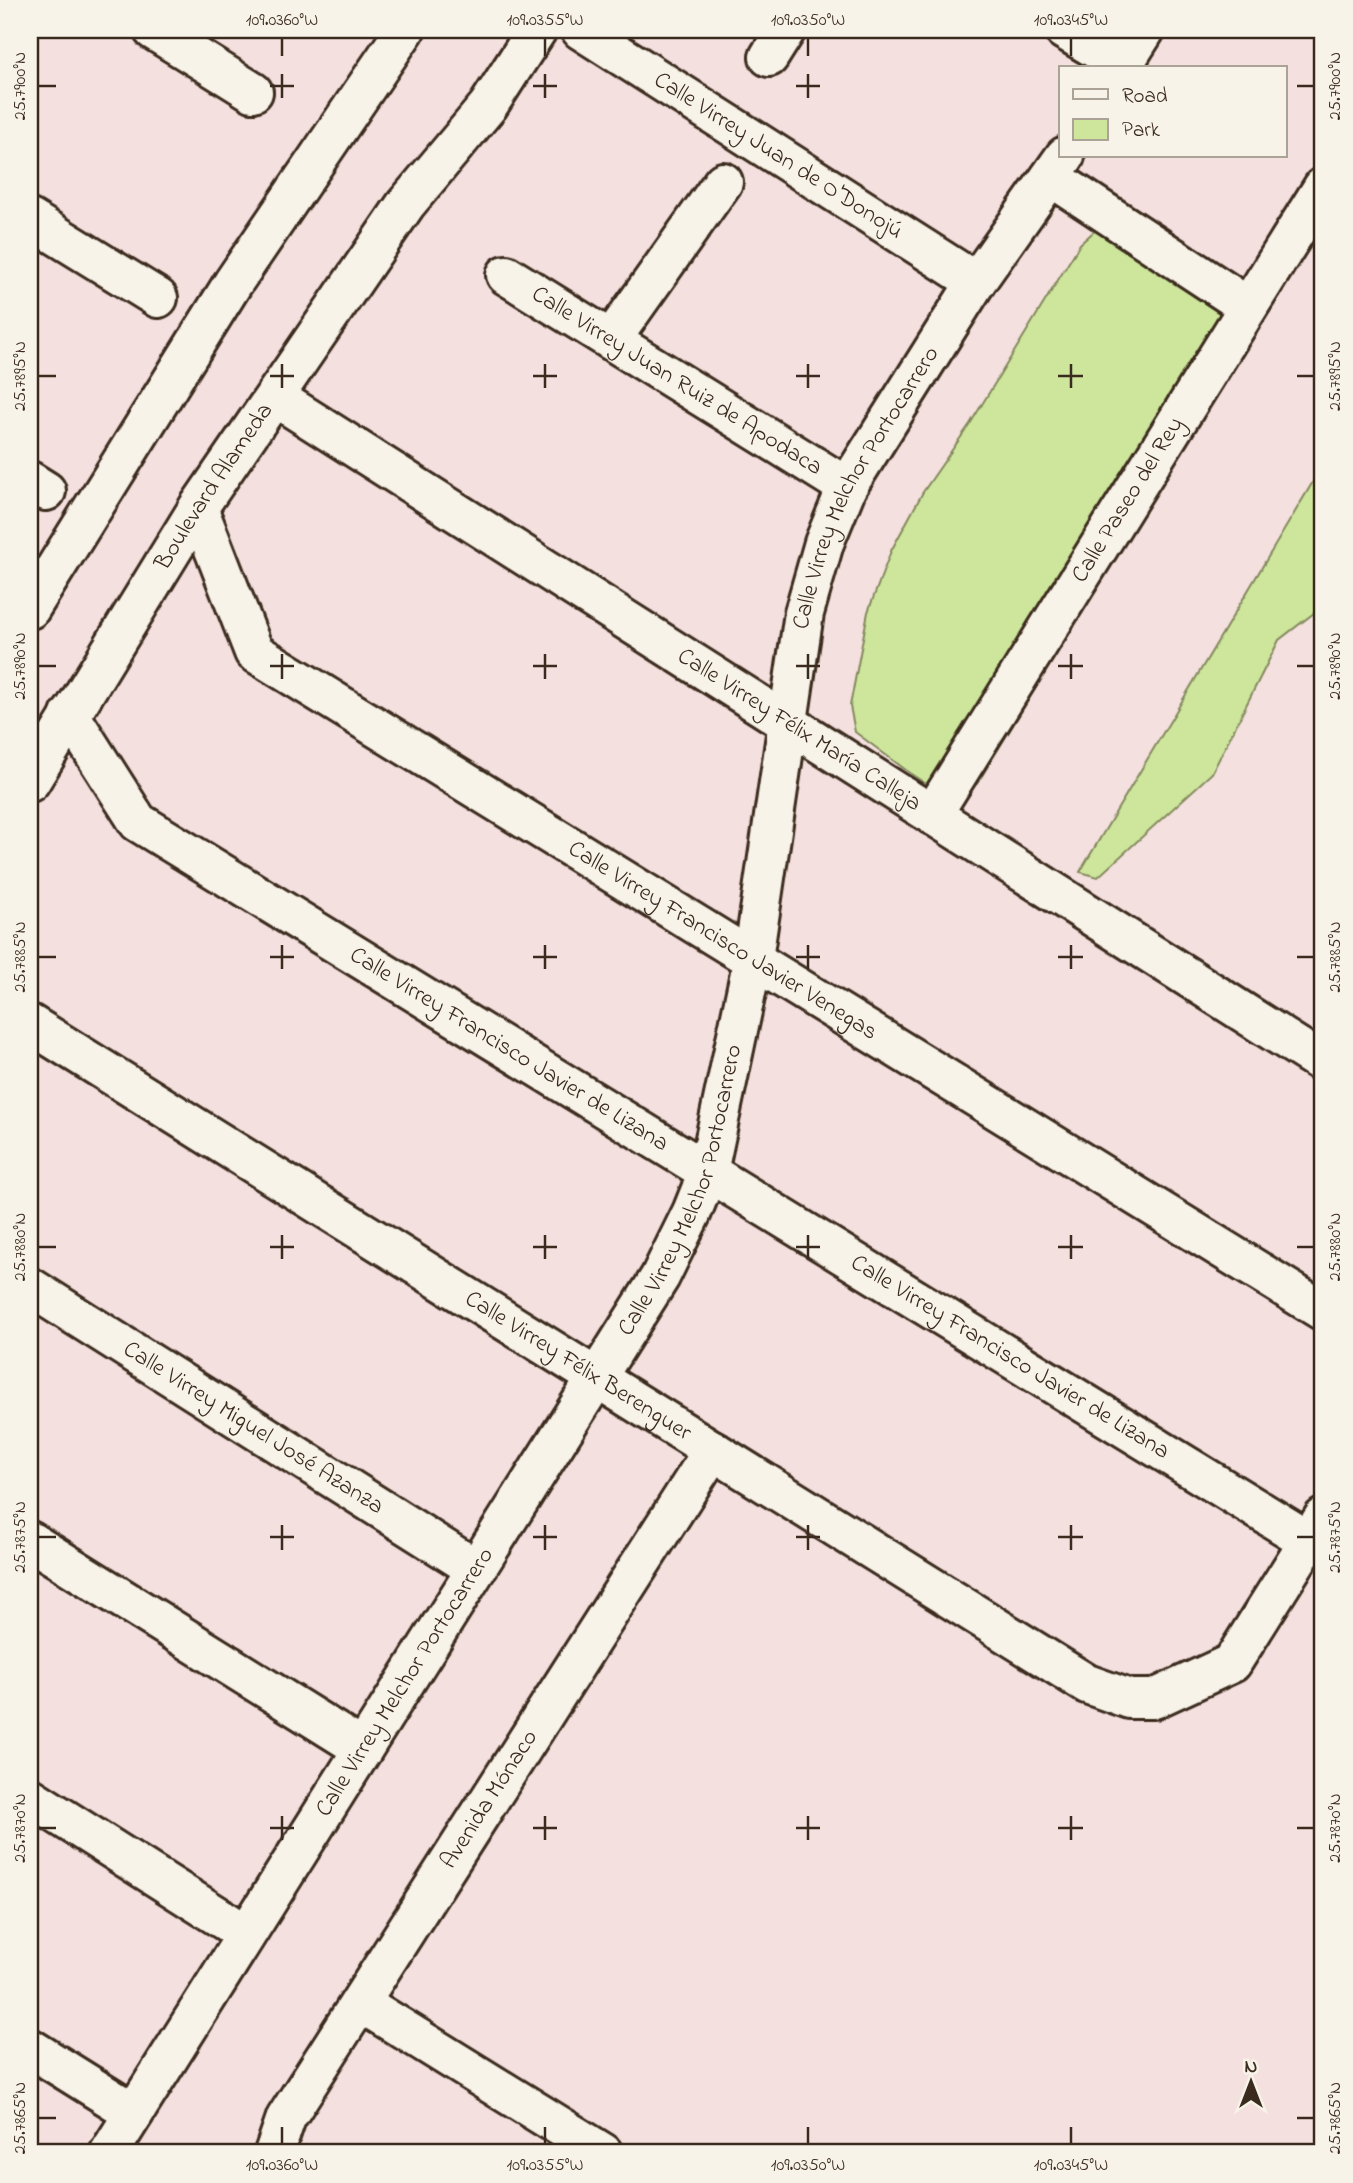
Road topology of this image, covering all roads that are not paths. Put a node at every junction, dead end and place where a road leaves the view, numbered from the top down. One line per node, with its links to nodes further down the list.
1 (153, 30): 9 (street)
2 (405, 30): 22 (street)
3 (537, 30): 19 (street, Boulevard Alameda)
4 (581, 30): 15 (street, Calle Virrey Juan de O'Donojú)
5 (1064, 30): 7 (street)
6 (1145, 30): 8 (street)
7 (1120, 66)
8 (1123, 66)
9 (253, 92)
10 (1058, 166): 15 (street, Calle Virrey Melchor Portocarrero); 17 (street)
11 (723, 182): 18 (street)
12 (1323, 187): 17 (street, Calle Paseo del Rey)
13 (30, 219): 16 (street)
14 (506, 275): 18 (street, Calle Virrey Juan Ruiz de Apodaca)
15 (976, 282): 20 (street, Calle Virrey Melchor Portocarrero)
16 (158, 298)
17 (1247, 306): 26 (street, Calle Paseo del Rey)
18 (611, 340): 20 (street, Calle Virrey Juan Ruiz de Apodaca)
19 (275, 397): 21 (street, Boulevard Alameda); 24 (street, Calle Virrey Félix María Calleja)
20 (847, 487): 24 (street, Calle Virrey Melchor Portocarrero)
21 (198, 508): 23 (street, Boulevard Alameda); 27 (street, Calle Virrey Francisco Javier Venegas)
22 (30, 609)
23 (70, 715): 25 (street, Boulevard Alameda); 30 (street, Calle Virrey Francisco Javier de Lizana)
24 (789, 723): 26 (street, Calle Virrey Félix María Calleja); 27 (street, Calle Virrey Melchor Portocarrero)
25 (30, 782)
26 (932, 815): 29 (street, Calle Virrey Félix María Calleja)
27 (753, 959): 30 (street, Calle Virrey Melchor Portocarrero); 32 (street, Calle Virrey Francisco Javier Venegas)
28 (30, 1024): 33 (street, Calle Virrey Félix Berenguer)
29 (1323, 1063)
30 (708, 1172): 33 (street, Calle Virrey Melchor Portocarrero); 35 (street, Calle Virrey Francisco Javier de Lizana)
31 (30, 1287): 37 (street, Calle Virrey Miguel José Azanza)
32 (1323, 1311)
33 (597, 1377): 34 (street, Calle Virrey Félix Berenguer); 37 (street, Calle Virrey Melchor Portocarrero)
34 (713, 1450): 35 (street, Calle Virrey Félix Berenguer); 41 (street, Avenida Mónaco)
35 (1316, 1530)
36 (30, 1541): 38 (street)
37 (476, 1569): 38 (street, Calle Virrey Melchor Portocarrero)
38 (363, 1749): 40 (street, Calle Virrey Melchor Portocarrero)
39 (30, 1797): 40 (street)
40 (246, 1934): 43 (street, Calle Virrey Melchor Portocarrero)
41 (360, 2003): 45 (street, Avenida Mónaco); 46 (street)
42 (30, 2048): 43 (street)
43 (134, 2113): 44 (street, Calle Virrey Melchor Portocarrero)
44 (109, 2153)
45 (274, 2153)
46 (603, 2153)

